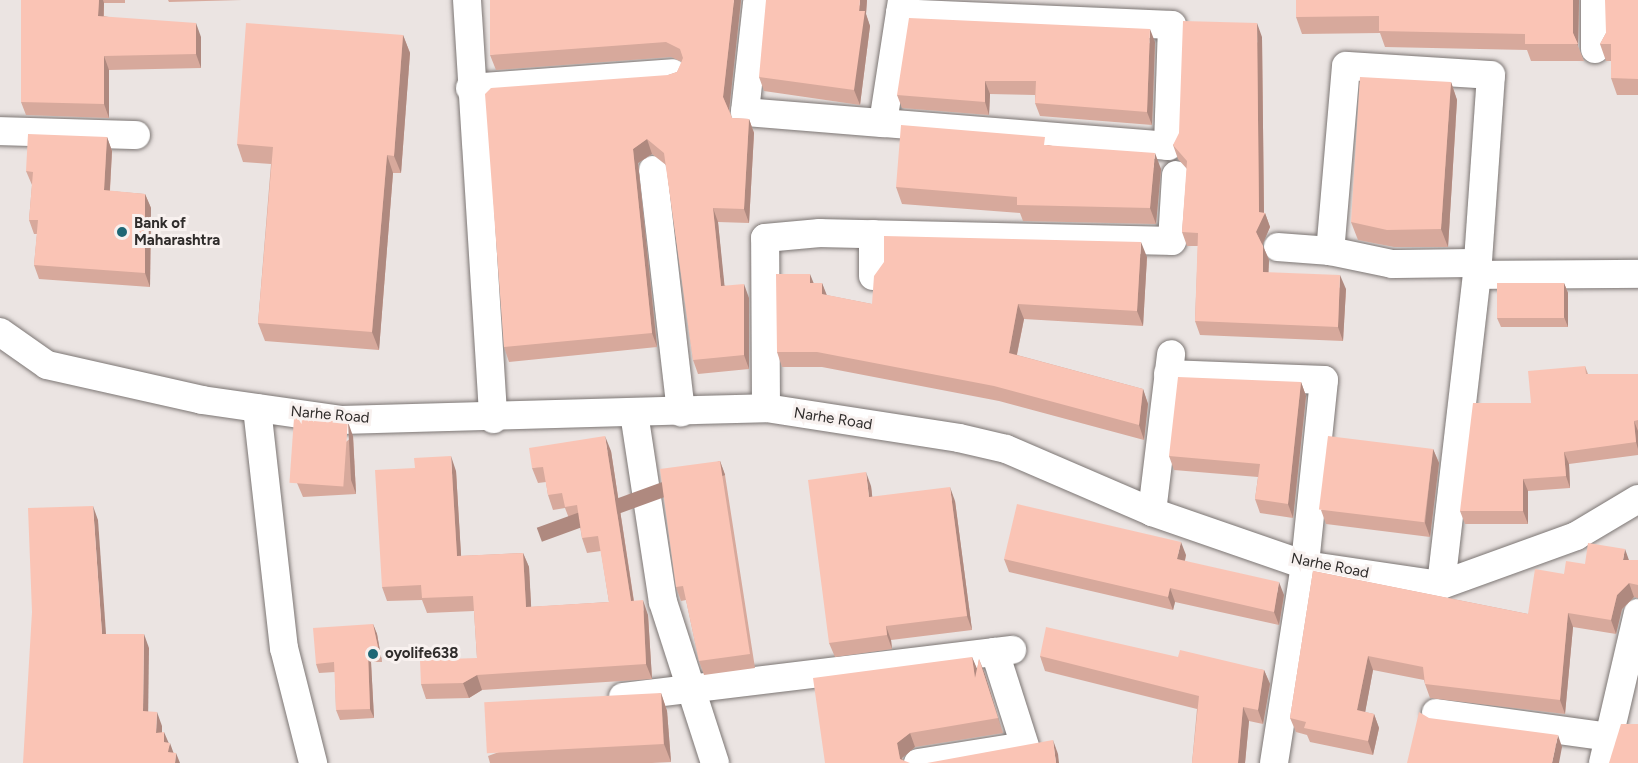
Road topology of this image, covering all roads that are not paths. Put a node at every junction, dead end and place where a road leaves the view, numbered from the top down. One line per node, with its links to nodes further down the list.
1 (467, 0): 7 (street)
2 (1595, 0): 5 (street)
3 (757, 3): 8 (street)
4 (901, 6): 8 (street); 8 (street)
5 (1595, 49)
6 (672, 73): 7 (street)
7 (470, 88): 24 (street)
8 (883, 123)
9 (0, 131): 10 (street)
10 (136, 135)
11 (653, 170): 22 (street)
12 (1176, 175): 13 (street)
13 (873, 234): 18 (street); 21 (street)
14 (1278, 247): 15 (street)
15 (1330, 251): 16 (street); 16 (street)
16 (1477, 269): 17 (street); 28 (street)
17 (1638, 274)
18 (873, 276)
19 (0, 332): 20 (street, Narhe Road)
20 (257, 408): 24 (street, Narhe Road); 34 (street)
21 (766, 408): 22 (street, Narhe Road); 26 (street, Narhe Road)
22 (681, 412): 23 (street, Narhe Road)
23 (634, 413): 24 (street, Narhe Road); 30 (street)
24 (493, 419)
25 (1638, 500): 28 (street, Narhe Road)
26 (1152, 512): 27 (street, Narhe Road); 27 (street)
27 (1305, 565): 28 (street, Narhe Road); 37 (street)
28 (1441, 585)
29 (1638, 613): 33 (street)
30 (692, 693): 31 (street); 35 (street); 36 (street)
31 (599, 699)
32 (1436, 713): 33 (street)
33 (1606, 750)
34 (314, 763)
35 (715, 763)
36 (918, 763)
37 (1274, 763)

